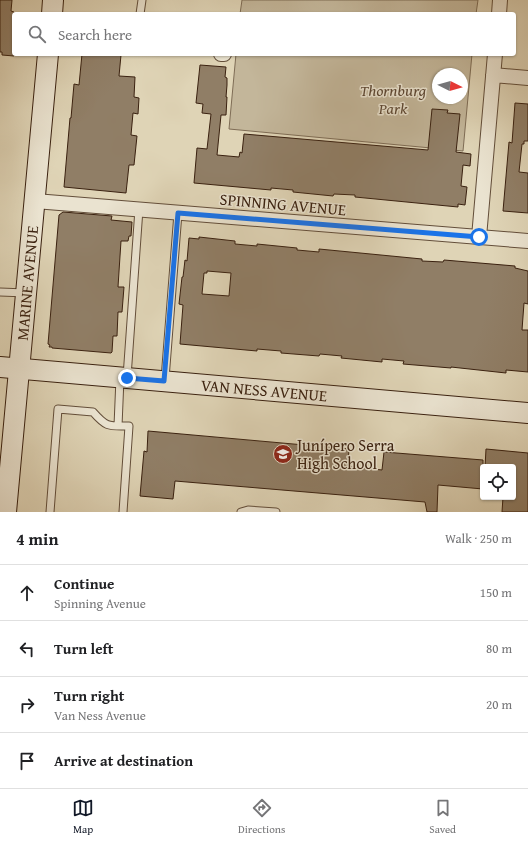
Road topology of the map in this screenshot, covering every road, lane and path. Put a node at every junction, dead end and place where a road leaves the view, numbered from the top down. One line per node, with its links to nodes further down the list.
1 (53, 0): 4 (main road)
2 (142, 0): 5 (lane)
3 (500, 0): 6 (street)
4 (52, 12)
5 (140, 12)
6 (499, 12)
7 (48, 56): 11 (main road, MARINE AVENUE)
8 (495, 56): 9 (street)
9 (493, 75): 10 (street); 14 (street)
10 (528, 78)
11 (35, 201): 12 (street, SPINNING AVENUE); 17 (main road, MARINE AVENUE)
12 (139, 210): 13 (street, SPINNING AVENUE); 19 (lane)
13 (178, 213): 14 (street, SPINNING AVENUE); 20 (lane)
14 (479, 237): 15 (street, SPINNING AVENUE)
15 (528, 241)
16 (0, 292): 17 (lane)
17 (26, 293): 18 (main road, MARINE AVENUE)
18 (9, 368): 19 (main road, VAN NESS AVENUE); 23 (main road, MARINE AVENUE)
19 (124, 378): 20 (main road, VAN NESS AVENUE); 22 (lane)
20 (164, 381): 21 (main road, VAN NESS AVENUE)
21 (528, 413)
22 (118, 426): 24 (lane); 25 (lane)
23 (6, 512)
24 (50, 512)
25 (123, 512)
26 (241, 512): 27 (lane)
27 (276, 512)

